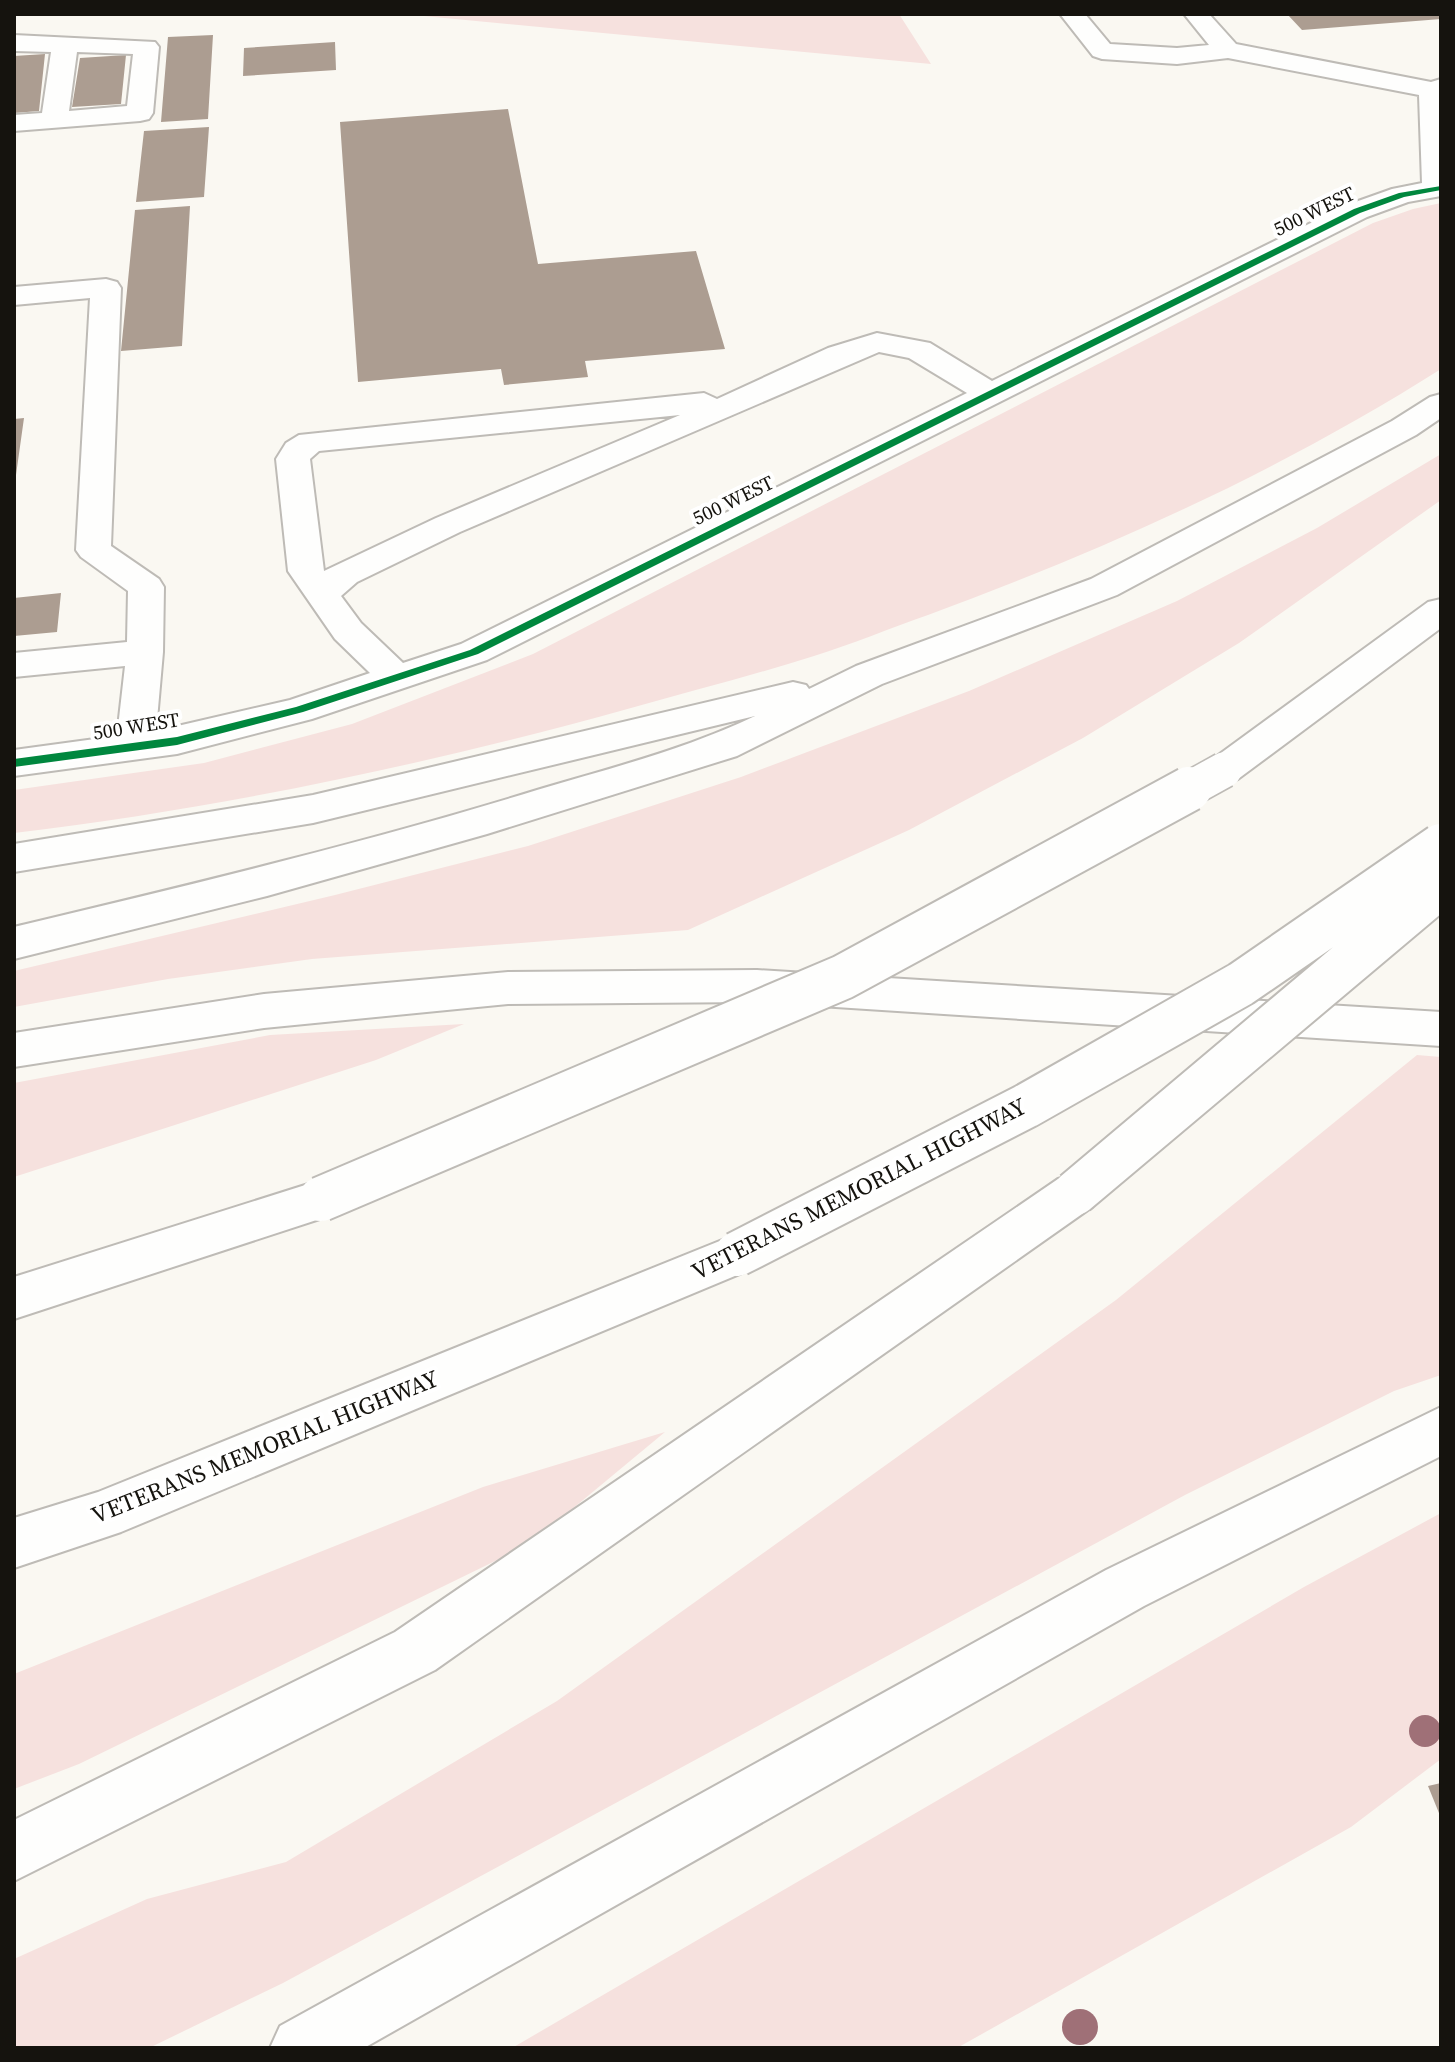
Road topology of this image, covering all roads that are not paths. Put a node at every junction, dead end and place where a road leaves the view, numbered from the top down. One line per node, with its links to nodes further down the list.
1 (1072, 14): 5 (main road)
2 (1196, 14): 5 (main road)
3 (14, 43): 4 (main road)
4 (65, 45): 7 (main road); 7 (main road)
5 (1228, 50): 6 (main road)
6 (1437, 88): 9 (main road)
7 (54, 120): 8 (main road)
8 (14, 123)
9 (1438, 189): 11 (main road, 500 WEST)
10 (14, 296): 16 (main road)
11 (991, 394): 12 (main road); 19 (main road, 500 WEST)
12 (746, 398): 14 (main road); 14 (main road)
13 (1441, 404): 18 (main road)
14 (321, 594): 19 (main road)
15 (1441, 610): 28 (main road, bridge)
16 (145, 652): 17 (main road); 20 (main road)
17 (14, 665)
18 (869, 675): 23 (main road); 25 (main road)
19 (397, 678): 20 (main road, 500 WEST)
20 (135, 747): 21 (main road, 500 WEST)
21 (14, 763)
22 (1441, 846): 30 (main road, VETERANS MEMORIAL HIGHWAY, bridge)
23 (14, 858)
24 (1441, 885): 31 (main road, bridge)
25 (14, 943)
26 (1441, 1029): 27 (main road)
27 (14, 1050)
28 (14, 1298)
29 (1441, 1430): 32 (main road)
30 (14, 1543)
31 (14, 1851)
32 (302, 2048)

